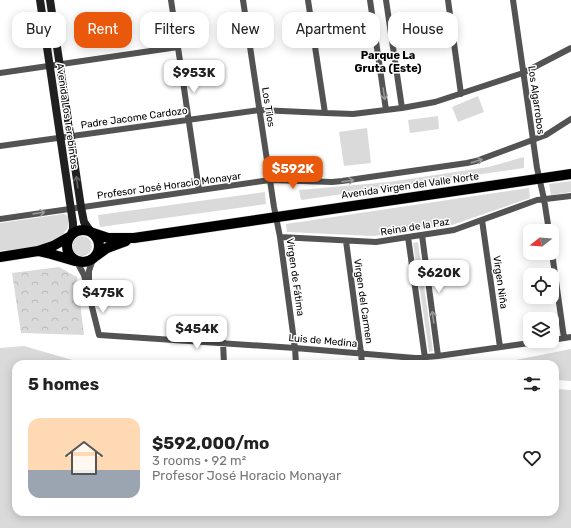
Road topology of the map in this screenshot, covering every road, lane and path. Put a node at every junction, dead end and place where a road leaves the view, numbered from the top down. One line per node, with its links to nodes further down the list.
1 (40, 0): 15 (main road, Avenida Los Terebintos)
2 (50, 0): 14 (main road, Avenida Los Terebintos)
3 (171, 0): 10 (street)
4 (243, 0): 20 (street, Los Tilos)
5 (308, 0): 22 (street)
6 (370, 0): 21 (street, one-way to 21)
7 (386, 0): 19 (street)
8 (448, 0): 18 (street)
9 (513, 0): 17 (street, Los Algarrobos)
10 (173, 12)
11 (171, 48): 14 (street)
12 (178, 48): 23 (street)
13 (571, 48): 17 (street, Padre Jacome Cardozo)
14 (60, 64): 15 (street); 25 (main road, Avenida Los Terebintos)
15 (50, 66): 16 (street); 26 (main road, Avenida Los Terebintos)
16 (0, 73)
17 (524, 73): 18 (street, Padre Jacome Cardozo); 27 (street, Los Algarrobos)
18 (461, 94): 19 (street, Padre Jacome Cardozo)
19 (402, 108): 21 (street, Padre Jacome Cardozo)
20 (260, 110): 22 (street, Padre Jacome Cardozo); 23 (street, Padre Jacome Cardozo); 31 (street, Los Tilos)
21 (386, 110): 22 (street, Padre Jacome Cardozo)
22 (325, 113)
23 (189, 120): 25 (street, Padre Jacome Cardozo); 32 (street)
24 (571, 120): 27 (street, Profesor José Horacio Monayar)
25 (70, 136): 26 (street, Padre Jacome Cardozo); 35 (main road, Avenida Los Terebintos, one-way to 25)
26 (61, 138): 28 (street, Padre Jacome Cardozo); 36 (main road, Avenida Los Terebintos)
27 (533, 141): 30 (street, Los Algarrobos); 31 (street, Profesor José Horacio Monayar, one-way to 27)
28 (0, 146)
29 (571, 174): 30 (main road, Avenida Virgen del Valle Norte)
30 (539, 178): 34 (street, Los Algarrobos); 37 (main road, Avenida Virgen del Valle Norte)
31 (270, 180): 32 (street, Profesor José Horacio Monayar); 37 (street, Los Tilos)
32 (199, 190): 35 (street, Profesor José Horacio Monayar)
33 (571, 196): 34 (street, Reina de la Paz)
34 (544, 199): 39 (street, Reina de la Paz); 40 (street, Los Algarrobos)
35 (81, 207): 36 (street, Profesor José Horacio Monayar); 41 (main road, Avenida Los Terebintos)
36 (71, 209): 38 (street, Profesor José Horacio Monayar, one-way to 36); 43 (main road, Avenida Los Terebintos)
37 (276, 216): 44 (street, Virgen de Fátima); 46 (main road, Avenida Virgen del Valle Norte)
38 (0, 219)
39 (482, 220): 42 (street, Reina de la Paz); 59 (street, Virgen Niña)
40 (548, 224)
41 (92, 233): 43 (main road); 46 (main road, Avenida Virgen del Valle Norte); 50 (main road)
42 (422, 235): 45 (street, Reina de la Paz); 62 (street, one-way to 42)
43 (70, 236): 48 (main road); 52 (main road)
44 (280, 237): 47 (street, Reina de la Paz); 60 (street, Virgen de Fátima)
45 (408, 237): 47 (street, Reina de la Paz); 63 (street)
46 (134, 238): 50 (main road, Avenida Virgen del Valle Norte)
47 (346, 241): 61 (street, Virgen del Carmen)
48 (38, 251): 49 (main road); 52 (main road)
49 (0, 257)
50 (94, 258): 52 (main road); 53 (street)
51 (553, 260): 55 (street)
52 (76, 261): 53 (street)
53 (90, 297): 57 (street, Luis de Medina)
54 (571, 337): 55 (street)
55 (564, 338): 56 (street)
56 (559, 339)
57 (223, 342): 60 (street, Luis de Medina); 64 (street)
58 (523, 344): 59 (street, Luis de Medina)
59 (500, 347): 62 (street, Luis de Medina)
60 (295, 348): 61 (street, Luis de Medina); 65 (street, Virgen de Fátima)
61 (362, 353): 63 (street, Luis de Medina); 66 (street, Virgen del Carmen)
62 (438, 356): 63 (street, Luis de Medina)
63 (425, 358)
64 (224, 360)
65 (296, 360)
66 (362, 360)

